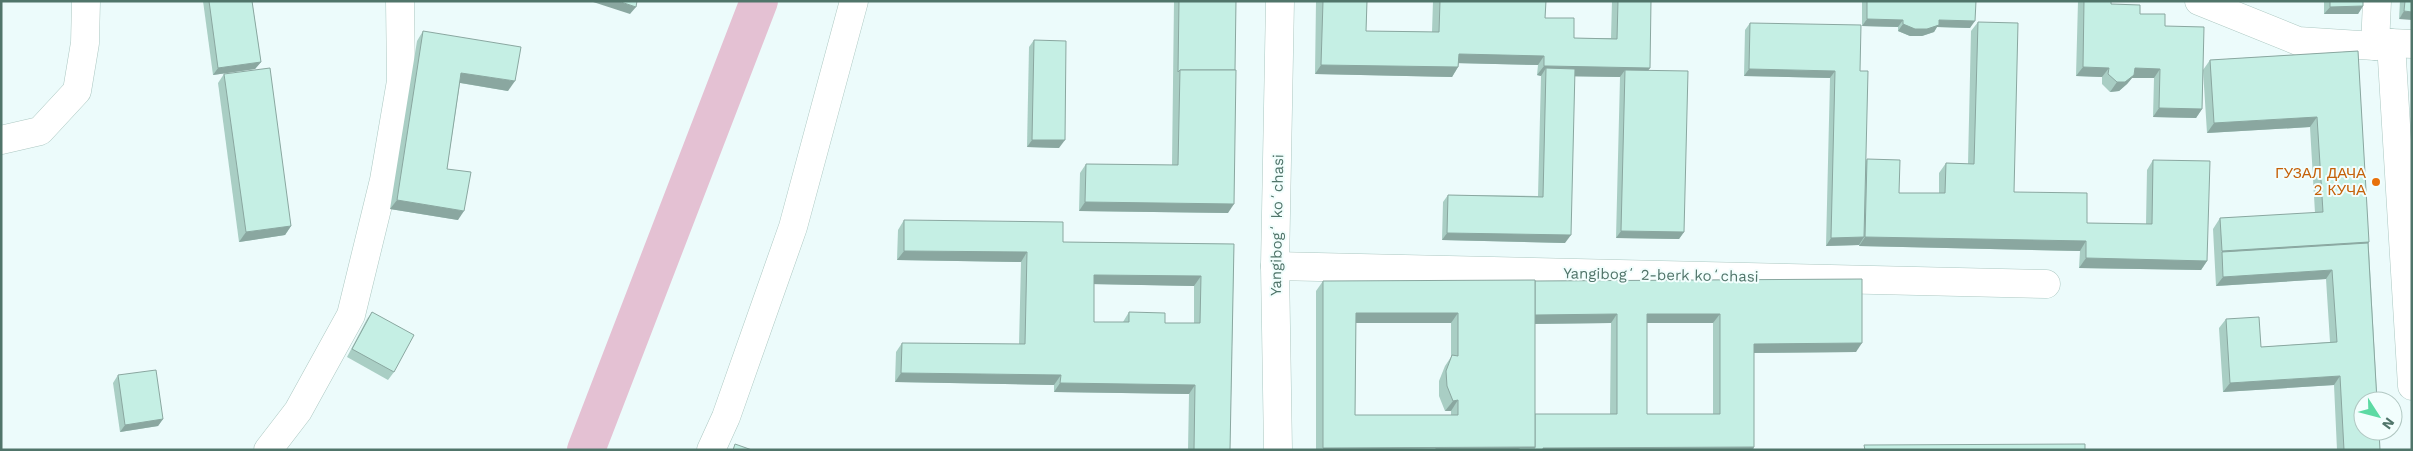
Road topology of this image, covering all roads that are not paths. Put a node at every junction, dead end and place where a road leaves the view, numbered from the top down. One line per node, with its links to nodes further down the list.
1 (86, 1): 8 (street)
2 (400, 1): 12 (street)
3 (854, 1): 13 (street)
4 (1280, 1): 9 (street, Yangibogʻ koʻchasi)
5 (2199, 1): 7 (street)
6 (2377, 1): 7 (street)
7 (2393, 44): 11 (street)
8 (1, 140)
9 (1276, 266): 10 (street, Yangibogʻ 2-berk koʻchasi); 14 (street, Yangibogʻ koʻchasi)
10 (2046, 284)
11 (2412, 386)
12 (268, 450)
13 (712, 450)
14 (1278, 450)

